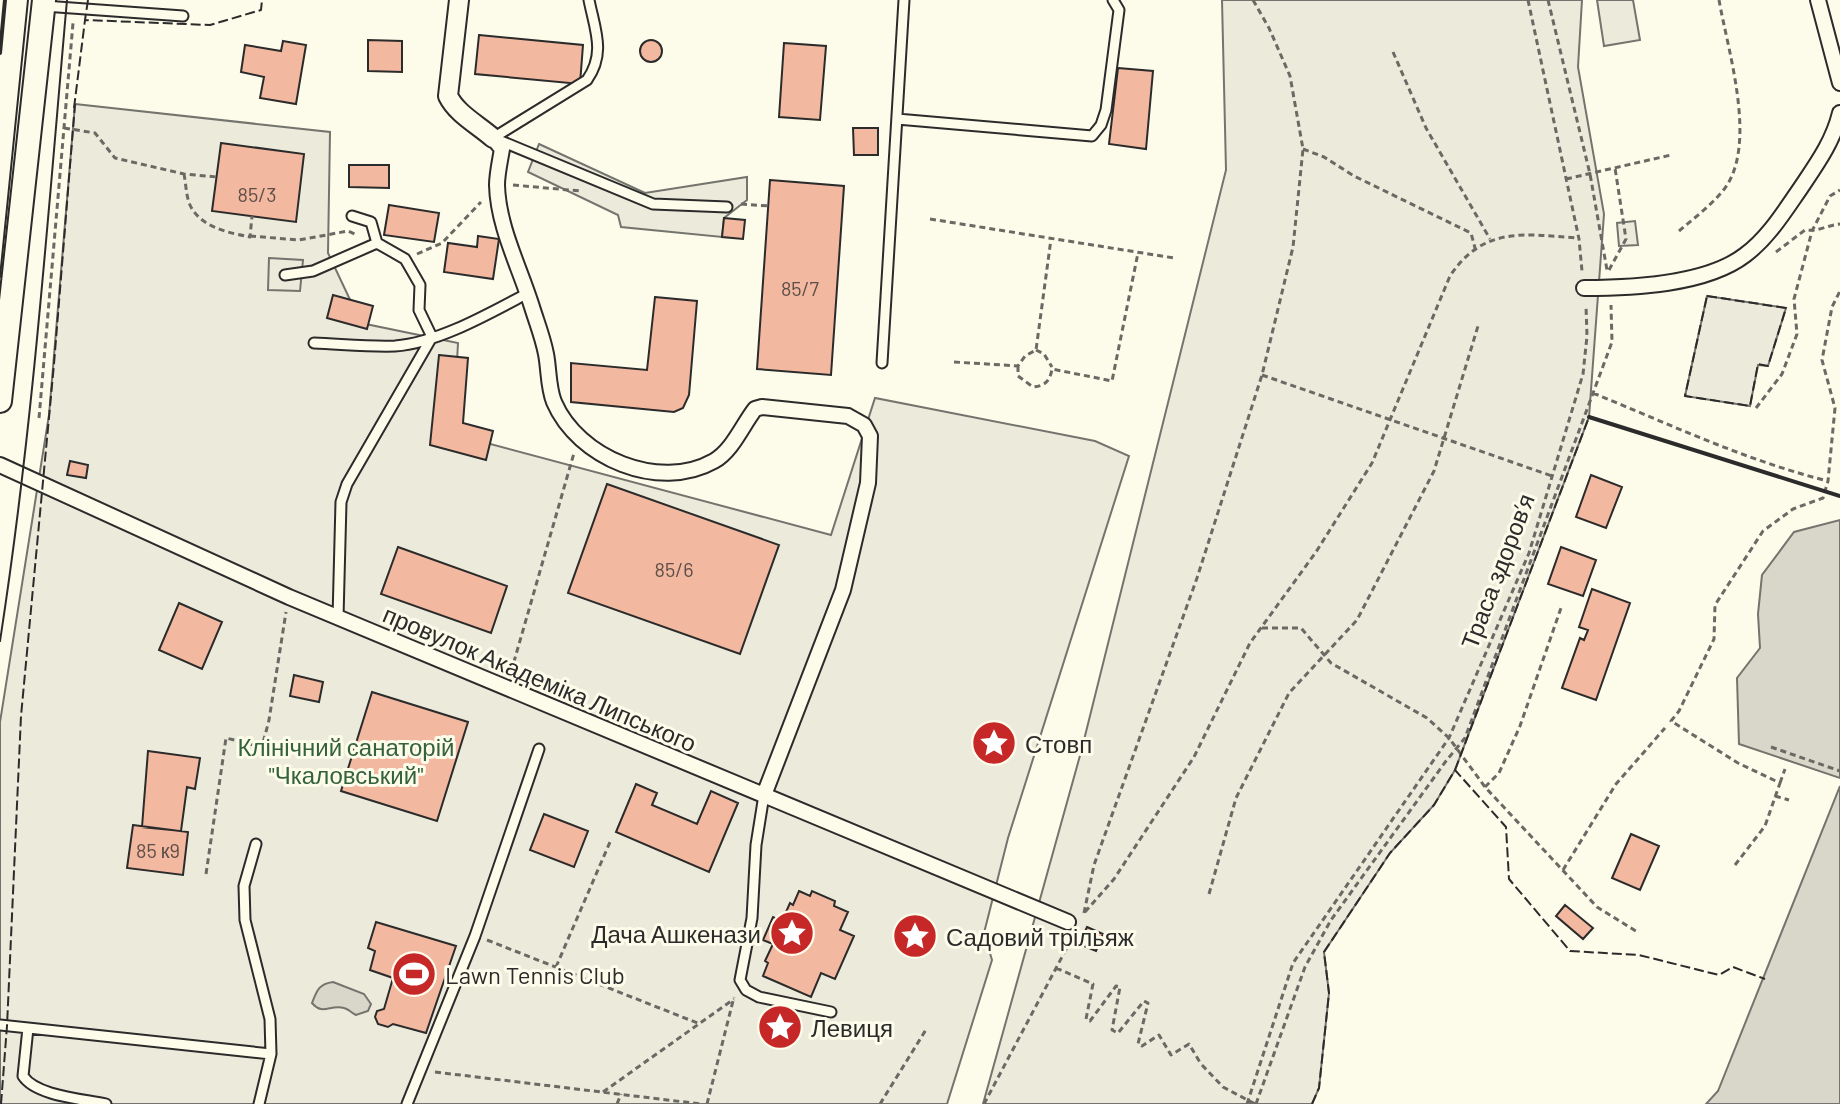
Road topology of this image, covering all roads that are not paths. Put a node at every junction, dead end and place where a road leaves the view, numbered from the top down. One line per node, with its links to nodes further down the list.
1 (459, 0): 11 (street)
2 (589, 0): 11 (lane)
3 (904, 0): 10 (lane)
4 (1113, 0): 10 (lane)
5 (1818, 0): 8 (street)
6 (44, 3): 7 (lane); 21 (street)
7 (183, 16)
8 (1840, 83)
9 (1840, 113): 16 (street)
10 (897, 119): 20 (lane)
11 (493, 138): 12 (lane); 17 (street)
12 (727, 207)
13 (352, 216): 14 (lane)
14 (377, 243): 15 (lane); 18 (lane)
15 (285, 275)
16 (1584, 288)
17 (528, 293): 18 (lane); 25 (street)
18 (432, 337): 19 (lane); 23 (lane)
19 (314, 343)
20 (882, 363)
21 (0, 401)
22 (0, 465): 23 (street, провулок Академіка Липського)
23 (338, 618): 25 (street, провулок Академіка Липського)
24 (539, 749): 34 (lane)
25 (764, 795): 27 (street, провулок Академіка Липського); 28 (lane)
26 (256, 844): 31 (lane)
27 (1074, 926)
28 (831, 1012)
29 (0, 1025): 30 (lane)
30 (28, 1028): 31 (lane); 32 (lane)
31 (271, 1054): 33 (lane)
32 (106, 1104)
33 (259, 1104)
34 (407, 1104)

